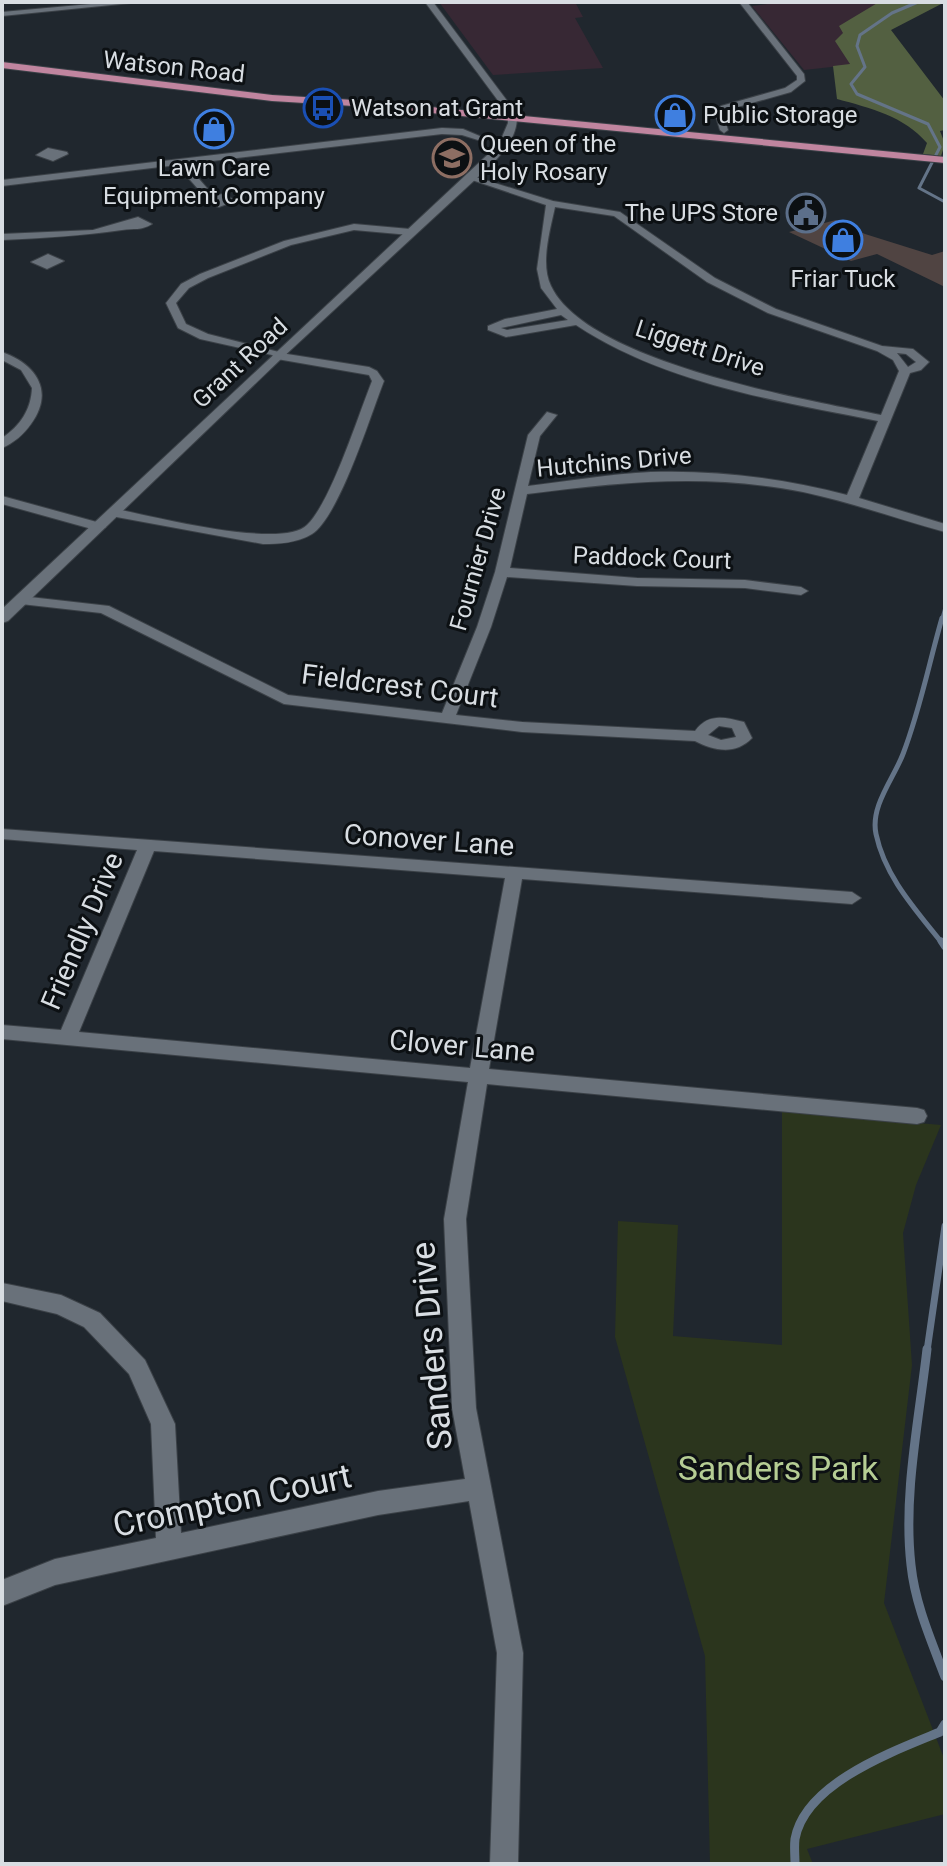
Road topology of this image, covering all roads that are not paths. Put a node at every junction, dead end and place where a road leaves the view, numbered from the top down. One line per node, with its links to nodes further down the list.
1 (137, 2): 4 (street)
2 (429, 2): 7 (street)
3 (743, 2): 10 (street)
4 (2, 14)
5 (2, 65): 6 (main road, Watson Road)
6 (342, 104): 7 (main road, Watson Road); 7 (main road, Watson Road)
7 (506, 121): 8 (main road); 8 (main road); 17 (street, Grant Road)
8 (540, 124): 10 (main road); 10 (main road)
9 (478, 137): 14 (street)
10 (736, 141): 13 (main road)
11 (53, 158): 16 (street)
12 (945, 160): 13 (main road)
13 (924, 162): 15 (main road)
14 (180, 163): 16 (street); 19 (street)
15 (945, 167)
16 (63, 176): 18 (street)
17 (472, 177): 20 (street); 22 (street, Grant Road)
18 (2, 183)
19 (211, 198)
20 (551, 204): 26 (street, Liggett Drive); 28 (street)
21 (126, 226): 24 (street)
22 (410, 232): 30 (street, Grant Road); 30 (street)
23 (2, 237): 24 (street)
24 (45, 237): 25 (street)
25 (48, 257)
26 (563, 311): 27 (street, Liggett Drive); 27 (street)
27 (576, 322): 33 (street, Liggett Drive)
28 (881, 349): 31 (street); 31 (street)
29 (2, 355): 34 (street)
30 (279, 355): 38 (street, Grant Road); 38 (street)
31 (905, 371): 33 (street)
32 (551, 415): 35 (street, Fournier Drive)
33 (885, 419): 36 (street)
34 (2, 444)
35 (521, 491): 36 (street, Hutchins Drive); 41 (street, Fournier Drive)
36 (852, 498): 40 (street)
37 (2, 500): 39 (street)
38 (116, 513): 39 (street, Grant Road)
39 (99, 527): 43 (street, Grant Road)
40 (945, 528)
41 (502, 572): 42 (street, Paddock Court); 45 (street, Fournier Drive)
42 (801, 591)
43 (21, 600): 44 (street, Grant Road); 45 (street, Fieldcrest Court)
44 (2, 618)
45 (447, 719): 46 (street, Fieldcrest Court)
46 (699, 736)
47 (2, 834): 48 (street, Conover Lane)
48 (148, 845): 49 (street, Conover Lane); 52 (street, Friendly Drive)
49 (515, 873): 50 (street, Conover Lane); 53 (street, Sanders Drive)
50 (852, 898)
51 (2, 1032): 52 (street, Clover Lane)
52 (67, 1038): 53 (street, Clover Lane)
53 (481, 1077): 54 (street, Clover Lane); 56 (street, Sanders Drive)
54 (917, 1116)
55 (2, 1292): 57 (street)
56 (480, 1488): 57 (street, Crompton Court); 59 (street, Sanders Drive)
57 (169, 1547): 58 (street, Crompton Court)
58 (2, 1593)
59 (504, 1864)

